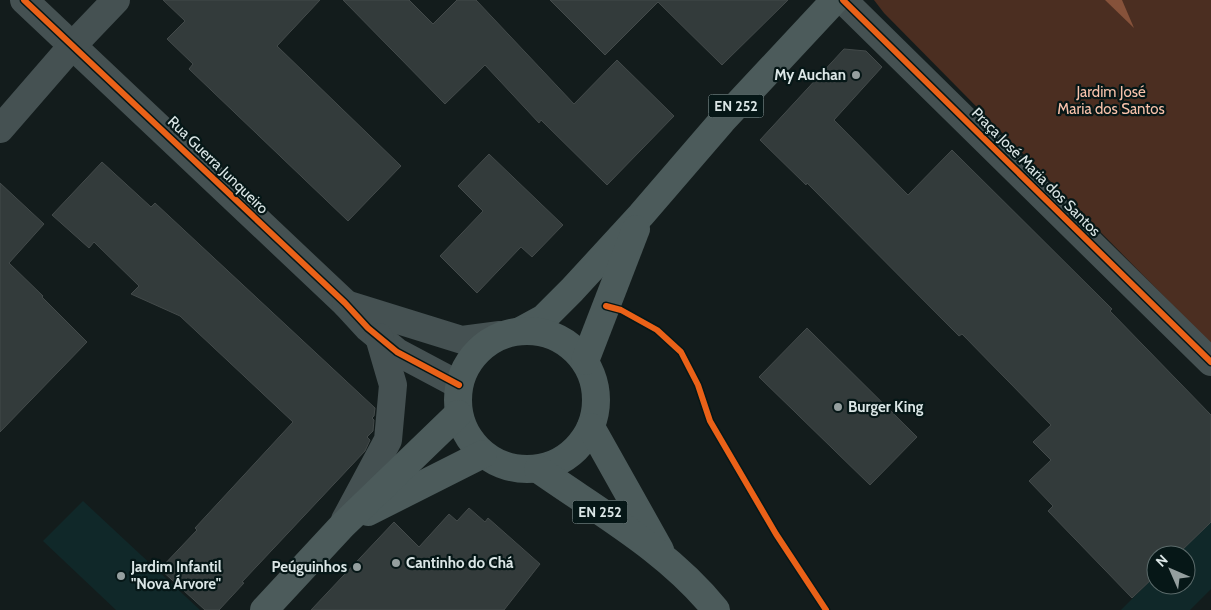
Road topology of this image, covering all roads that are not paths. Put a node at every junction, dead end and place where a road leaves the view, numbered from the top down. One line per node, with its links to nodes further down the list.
1 (24, 0): 5 (street, Rua Guerra Junqueiro)
2 (116, 0): 5 (street)
3 (836, 0): 7 (main road, EN 252)
4 (843, 0): 12 (street, Praça José Maria dos Santos)
5 (73, 45): 6 (street); 8 (street, Rua Guerra Junqueiro)
6 (0, 129)
7 (641, 215): 9 (main road, EN 252); 11 (main road, EN 252)
8 (345, 303): 9 (street); 10 (street, Rua Guerra Junqueiro)
9 (511, 333): 11 (main road, EN 252); 13 (main road, EN 252)
10 (379, 337): 13 (street, Rua Guerra Junqueiro); 18 (street)
11 (585, 361): 15 (main road, EN 252)
12 (1211, 362)
13 (459, 385): 14 (main road, EN 252)
14 (458, 414): 16 (main road, EN 252); 18 (main road)
15 (591, 427): 17 (main road, EN 252); 19 (main road, EN 252)
16 (483, 454): 17 (main road, EN 252); 18 (main road)
17 (538, 469): 19 (main road, EN 252)
18 (342, 526): 20 (main road)
19 (663, 556): 21 (main road, EN 252)
20 (264, 610)
21 (716, 610)

